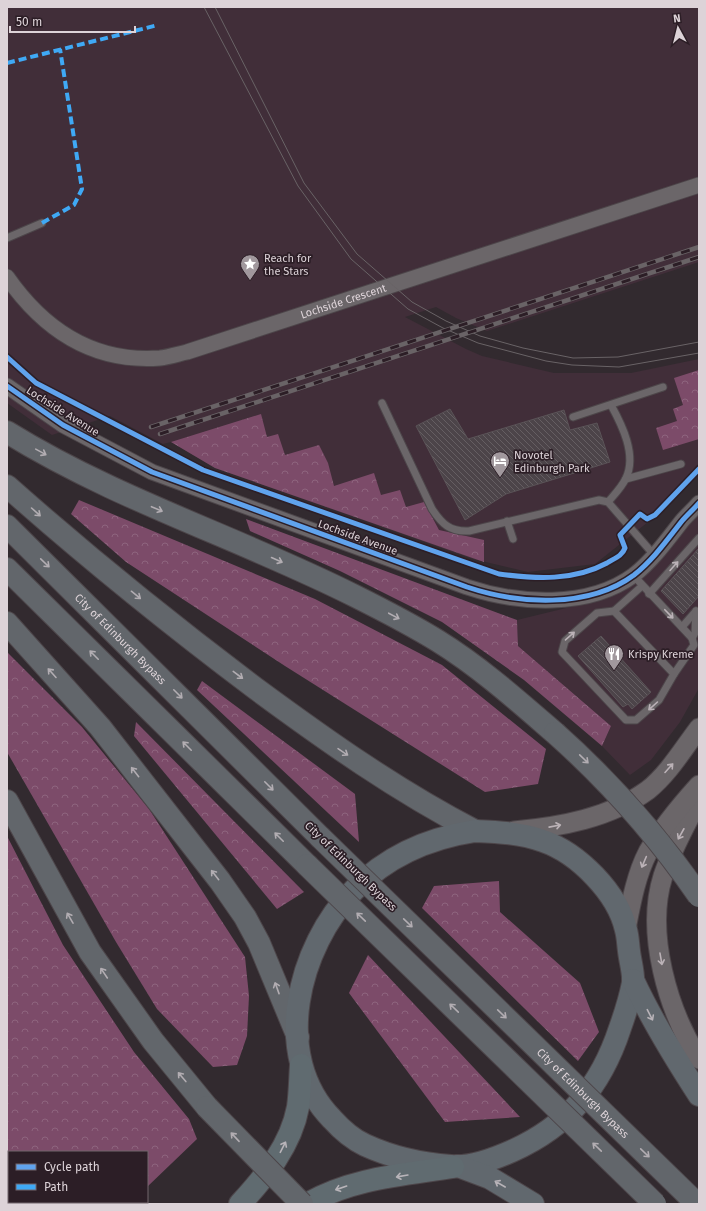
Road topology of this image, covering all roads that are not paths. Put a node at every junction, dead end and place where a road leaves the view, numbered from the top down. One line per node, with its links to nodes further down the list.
1 (699, 185): 4 (street, Lochside Crescent)
2 (42, 223): 3 (lane)
3 (7, 238)
4 (7, 277)
5 (7, 386): 22 (street, Lochside Avenue)
6 (663, 388): 8 (lane)
7 (382, 403): 16 (lane)
8 (611, 404): 9 (lane); 12 (lane)
9 (573, 417)
10 (7, 432): 36 (main road, one-way to 36, bridge)
11 (681, 464): 12 (lane)
12 (626, 479): 14 (lane)
13 (7, 486): 34 (main road, one-way to 34)
14 (608, 502): 16 (lane); 20 (lane)
15 (698, 506): 20 (street, Lochside Avenue)
16 (508, 521): 19 (lane)
17 (7, 526): 49 (main road, City of Edinburgh Bypass, one-way to 49, bridge)
18 (699, 538): 23 (lane, one-way to 18)
19 (512, 539)
20 (655, 556): 22 (street, Lochside Avenue)
21 (7, 568): 48 (main road, one-way to 21, bridge)
22 (637, 581): 23 (lane); 25 (lane)
23 (649, 594): 27 (lane, one-way to 27)
24 (697, 609): 27 (lane); 28 (lane)
25 (614, 611): 29 (lane); 29 (lane, one-way to 25)
26 (7, 623): 39 (main road, one-way to 26)
27 (682, 627): 28 (lane)
28 (692, 638): 29 (lane)
29 (674, 674)
30 (699, 728): 35 (street, one-way to 30)
31 (699, 785): 37 (street, one-way to 37)
32 (699, 799): 40 (street, one-way to 40)
33 (7, 801): 45 (main road, one-way to 33, bridge)
34 (475, 831): 35 (highway); 39 (highway)
35 (502, 832): 37 (highway)
36 (699, 896)
37 (626, 929): 38 (highway)
38 (633, 980): 42 (highway, one-way to 42); 43 (highway)
39 (298, 1037): 41 (highway)
40 (699, 1060)
41 (301, 1064): 43 (highway); 44 (highway, one-way to 41)
42 (699, 1095)
43 (456, 1166): 46 (highway, one-way to 46); 47 (highway, one-way to 43)
44 (240, 1204)
45 (302, 1204)
46 (307, 1204)
47 (533, 1204)
48 (655, 1204)
49 (697, 1204)

